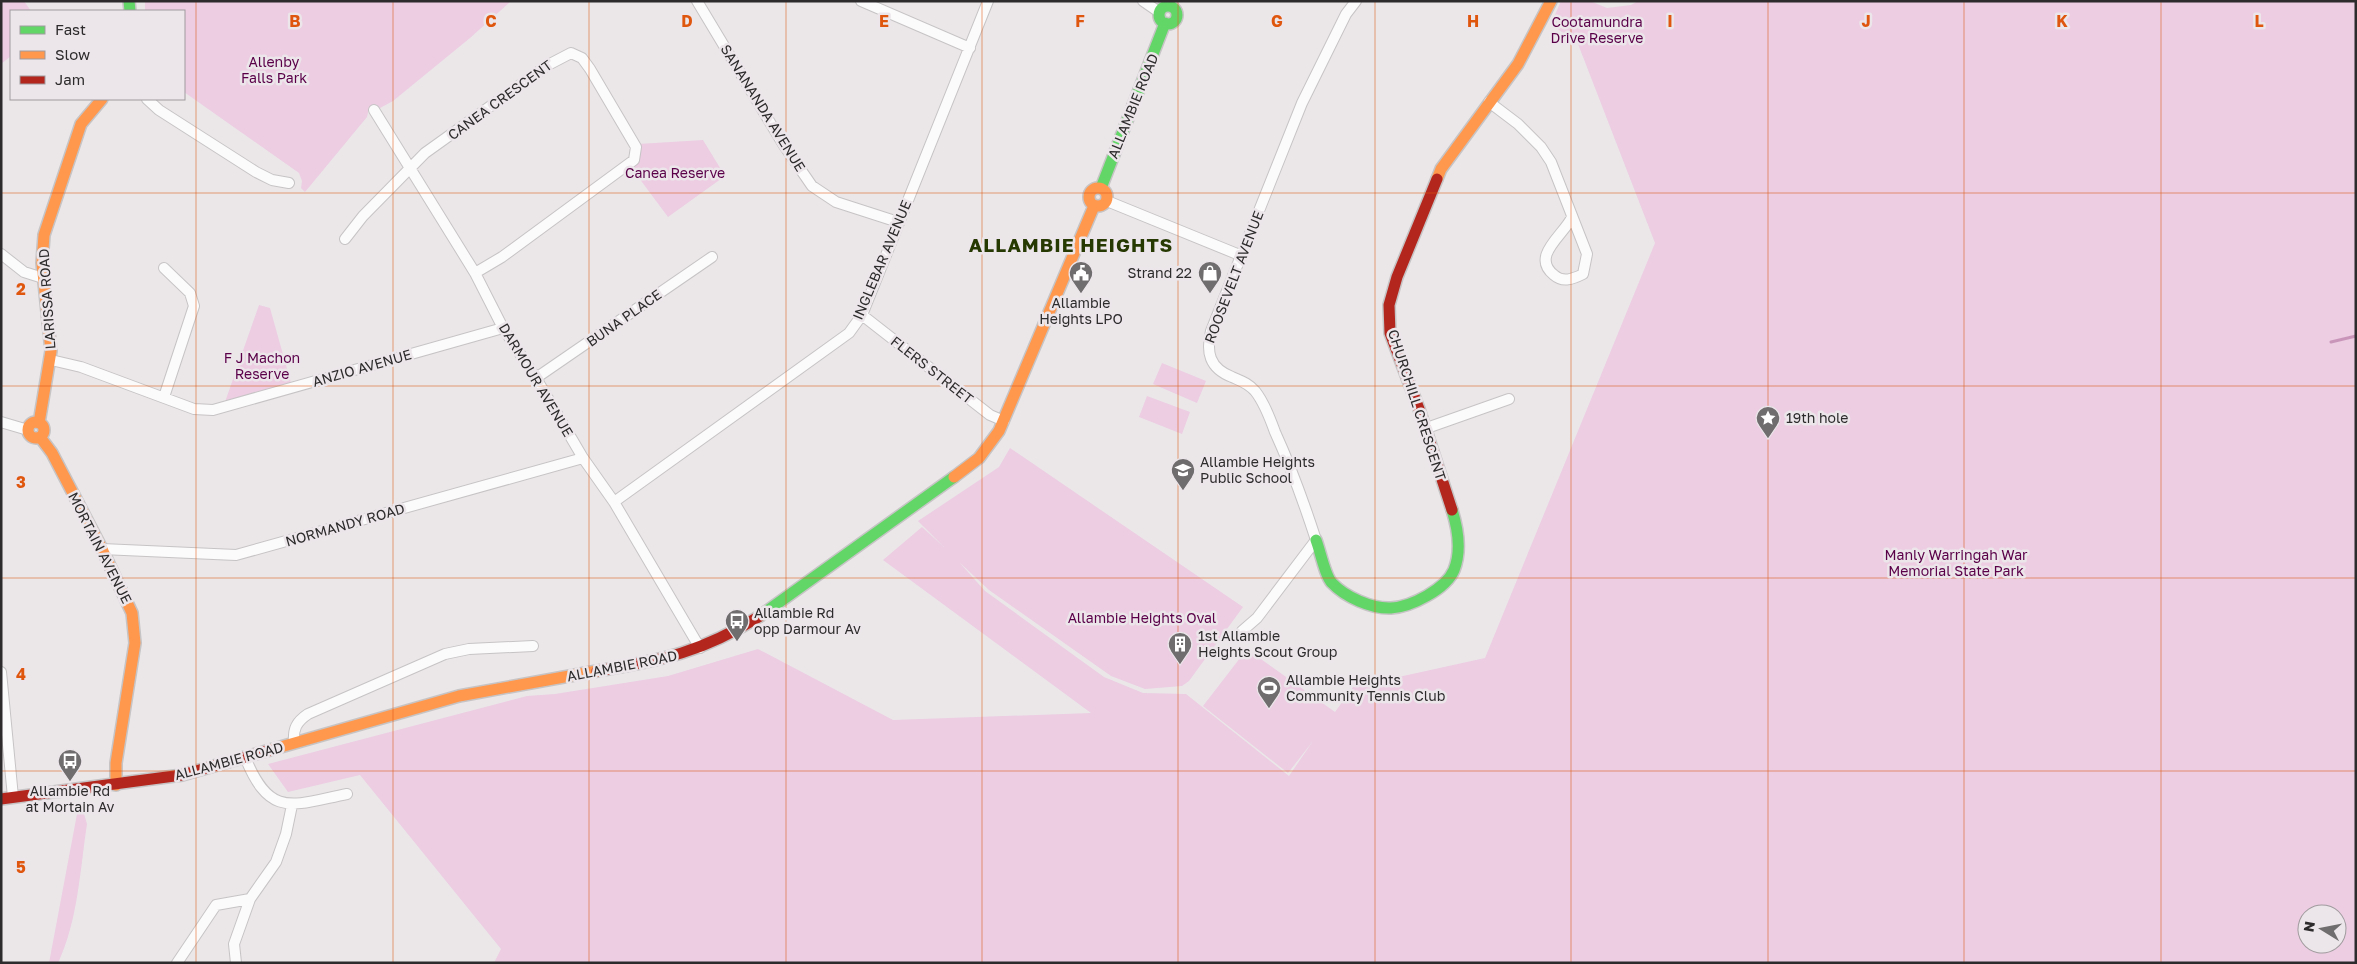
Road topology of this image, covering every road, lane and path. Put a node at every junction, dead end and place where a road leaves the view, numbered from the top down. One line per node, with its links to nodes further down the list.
1 (697, 1): 21 (street, SANANANDA AVENUE)
2 (860, 1): 10 (street)
3 (988, 1): 10 (street, INGLEBAR AVENUE)
4 (1143, 1): 8 (street)
5 (1356, 1): 24 (street, ROOSEVELT AVENUE)
6 (1550, 1): 13 (main road, CHURCHILL CRESCENT)
7 (1175, 4): 8 (main road); 9 (main road)
8 (1159, 12): 9 (main road)
9 (1165, 23): 17 (main road, ALLAMBIE ROAD)
10 (970, 48): 21 (street, INGLEBAR AVENUE)
11 (101, 100): 28 (main road, LARISSA ROAD)
12 (148, 100): 16 (street)
13 (1489, 102): 20 (street); 38 (main road, CHURCHILL CRESCENT)
14 (374, 110): 15 (street, DARMOUR AVENUE)
15 (411, 166): 22 (street); 27 (street, DARMOUR AVENUE); 27 (street, CANEA CRESCENT)
16 (288, 183)
17 (1101, 188): 18 (main road); 19 (main road)
18 (1107, 201): 19 (main road); 24 (street)
19 (1094, 206): 35 (main road, ALLAMBIE ROAD)
20 (1572, 217): 20 (street)
21 (898, 222): 29 (street, INGLEBAR AVENUE)
22 (345, 239)
23 (1, 254): 28 (street)
24 (1242, 256): 43 (street, ROOSEVELT AVENUE)
25 (712, 257): 32 (street, BUNA PLACE)
26 (164, 268): 33 (street)
27 (475, 274): 30 (street, DARMOUR AVENUE)
28 (43, 278): 31 (main road, LARISSA ROAD)
29 (862, 314): 35 (street, FLERS STREET); 42 (street, INGLEBAR AVENUE)
30 (503, 328): 32 (street, DARMOUR AVENUE); 33 (street, ANZIO AVENUE)
31 (51, 360): 33 (street, ANZIO AVENUE); 37 (main road, LARISSA ROAD)
32 (536, 378): 41 (street, DARMOUR AVENUE)
33 (164, 397)
34 (1509, 399): 38 (street)
35 (1004, 421): 47 (main road, ALLAMBIE ROAD)
36 (1, 422): 39 (street)
37 (40, 423): 39 (main road); 40 (main road)
38 (1424, 429): 43 (main road, CHURCHILL CRESCENT)
39 (28, 430): 40 (main road)
40 (40, 436): 44 (main road, MORTAIN AVENUE)
41 (583, 458): 42 (street, DARMOUR AVENUE); 44 (street, NORMANDY ROAD)
42 (614, 502): 47 (street, DARMOUR AVENUE)
43 (1316, 540): 45 (street)
44 (102, 549): 51 (main road, MORTAIN AVENUE)
45 (1242, 631)
46 (533, 646): 49 (street)
47 (700, 648): 49 (main road, ALLAMBIE ROAD)
48 (1, 672): 53 (street)
49 (294, 743): 50 (main road, ALLAMBIE ROAD)
50 (245, 758): 51 (main road, ALLAMBIE ROAD); 54 (street)
51 (116, 785): 53 (main road, ALLAMBIE ROAD)
52 (347, 794): 54 (street)
53 (7, 798)
54 (292, 804): 55 (street)
55 (250, 899): 56 (street); 57 (street)
56 (177, 963)
57 (236, 963)

